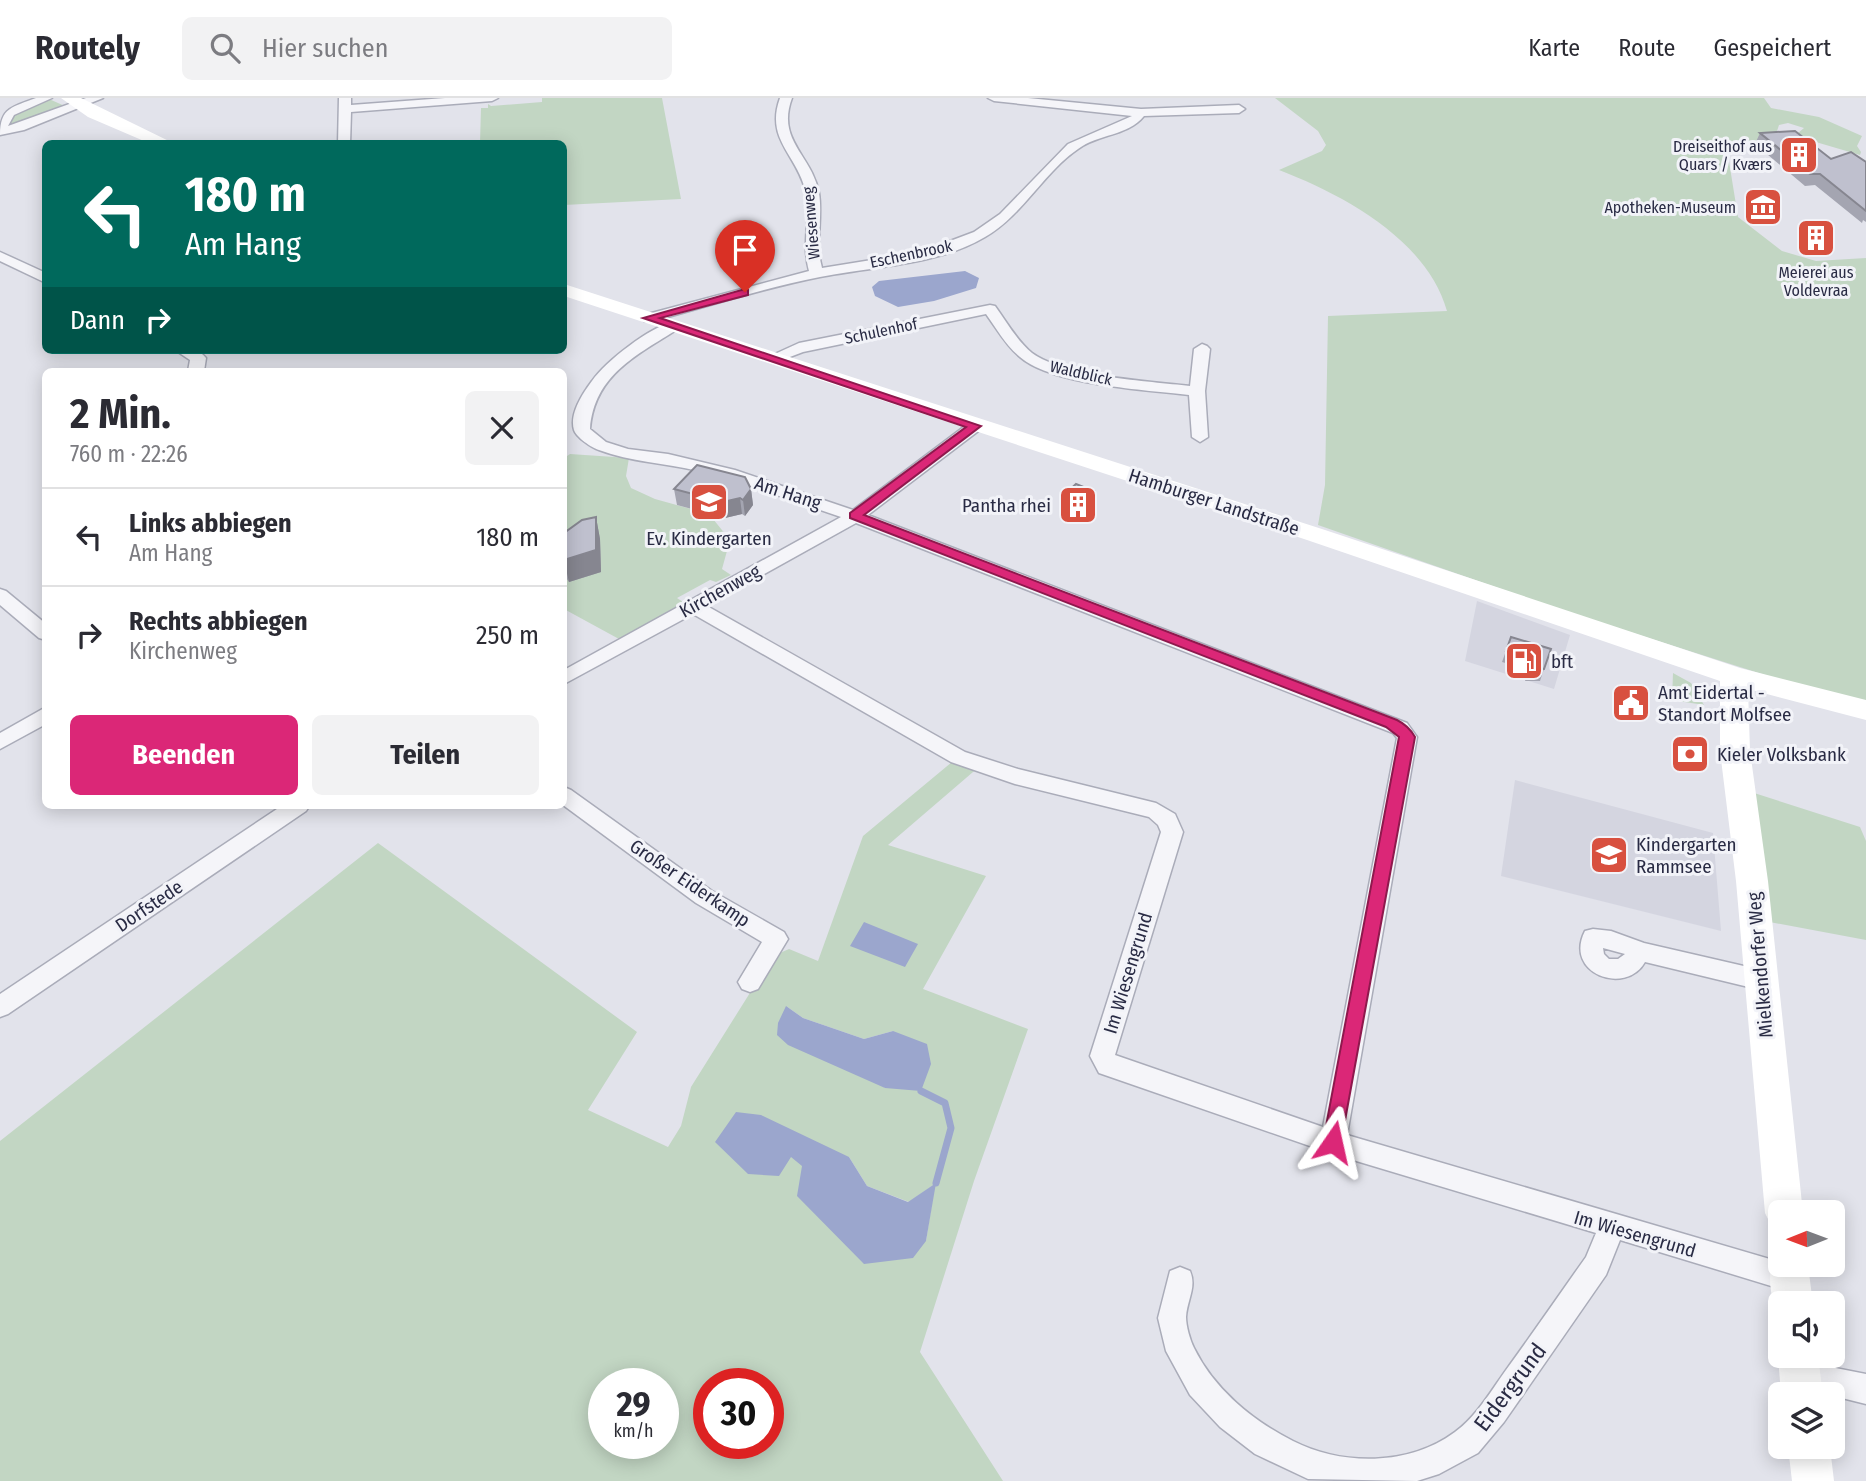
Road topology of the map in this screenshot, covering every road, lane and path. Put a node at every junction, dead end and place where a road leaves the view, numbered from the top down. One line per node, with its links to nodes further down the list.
1 (46, 98): 14 (street)
2 (97, 98): 7 (street)
3 (492, 98): 9 (street)
4 (786, 98): 18 (street, Wiesenweg)
5 (994, 98): 8 (street)
6 (1209, 98): 11 (street)
7 (74, 102): 14 (street); 15 (main road)
8 (1077, 102): 12 (street)
9 (345, 104): 16 (street)
10 (1239, 109): 11 (street, Eschenbrook)
11 (1216, 111): 12 (street, Eschenbrook); 13 (street)
12 (1141, 113): 18 (street, Eschenbrook)
13 (1232, 123)
14 (0, 130)
15 (158, 140)
16 (344, 140)
17 (0, 256): 19 (street)
18 (817, 273): 22 (street, Eschenbrook)
19 (42, 277)
20 (567, 291): 22 (main road, Hamburger Landstraße)
21 (990, 309): 25 (street, Schulenhof); 26 (street, Waldblick)
22 (649, 318): 23 (main road, Hamburger Landstraße)
23 (673, 326): 25 (main road, Hamburger Landstraße); 28 (street)
24 (1202, 349): 26 (street)
25 (774, 358): 29 (main road, Hamburger Landstraße)
26 (1197, 391): 30 (street)
27 (567, 412): 28 (street)
28 (581, 414): 31 (street, Am Hang)
29 (975, 426): 31 (street, Kirchenweg); 36 (main road, Hamburger Landstraße)
30 (1200, 437)
31 (855, 516): 33 (street, Kirchenweg); 46 (street, Am Hang)
32 (0, 594): 34 (street)
33 (692, 606): 35 (street, Kirchenweg); 46 (street, Im Wiesengrund)
34 (42, 631)
35 (567, 676)
36 (1734, 676): 37 (main road, Hamburger Landstraße); 43 (main road, Mielkendorfer Weg)
37 (1866, 710)
38 (42, 716): 39 (street)
39 (0, 742)
40 (567, 797): 44 (street, Großer Eiderkamp)
41 (293, 809): 45 (street, Dorfstede)
42 (1639, 951): 43 (street)
43 (1761, 979): 47 (main road, Mielkendorfer Weg)
44 (750, 982)
45 (0, 1007)
46 (1333, 1142): 48 (street, Im Wiesengrund)
47 (1783, 1200)
48 (1612, 1227): 49 (street, Eidergrund); 50 (street, Im Wiesengrund)
49 (1180, 1280)
50 (1791, 1283)
51 (1800, 1375): 52 (street)
52 (1866, 1389)
53 (1810, 1459): 54 (main road)
54 (1813, 1481)

